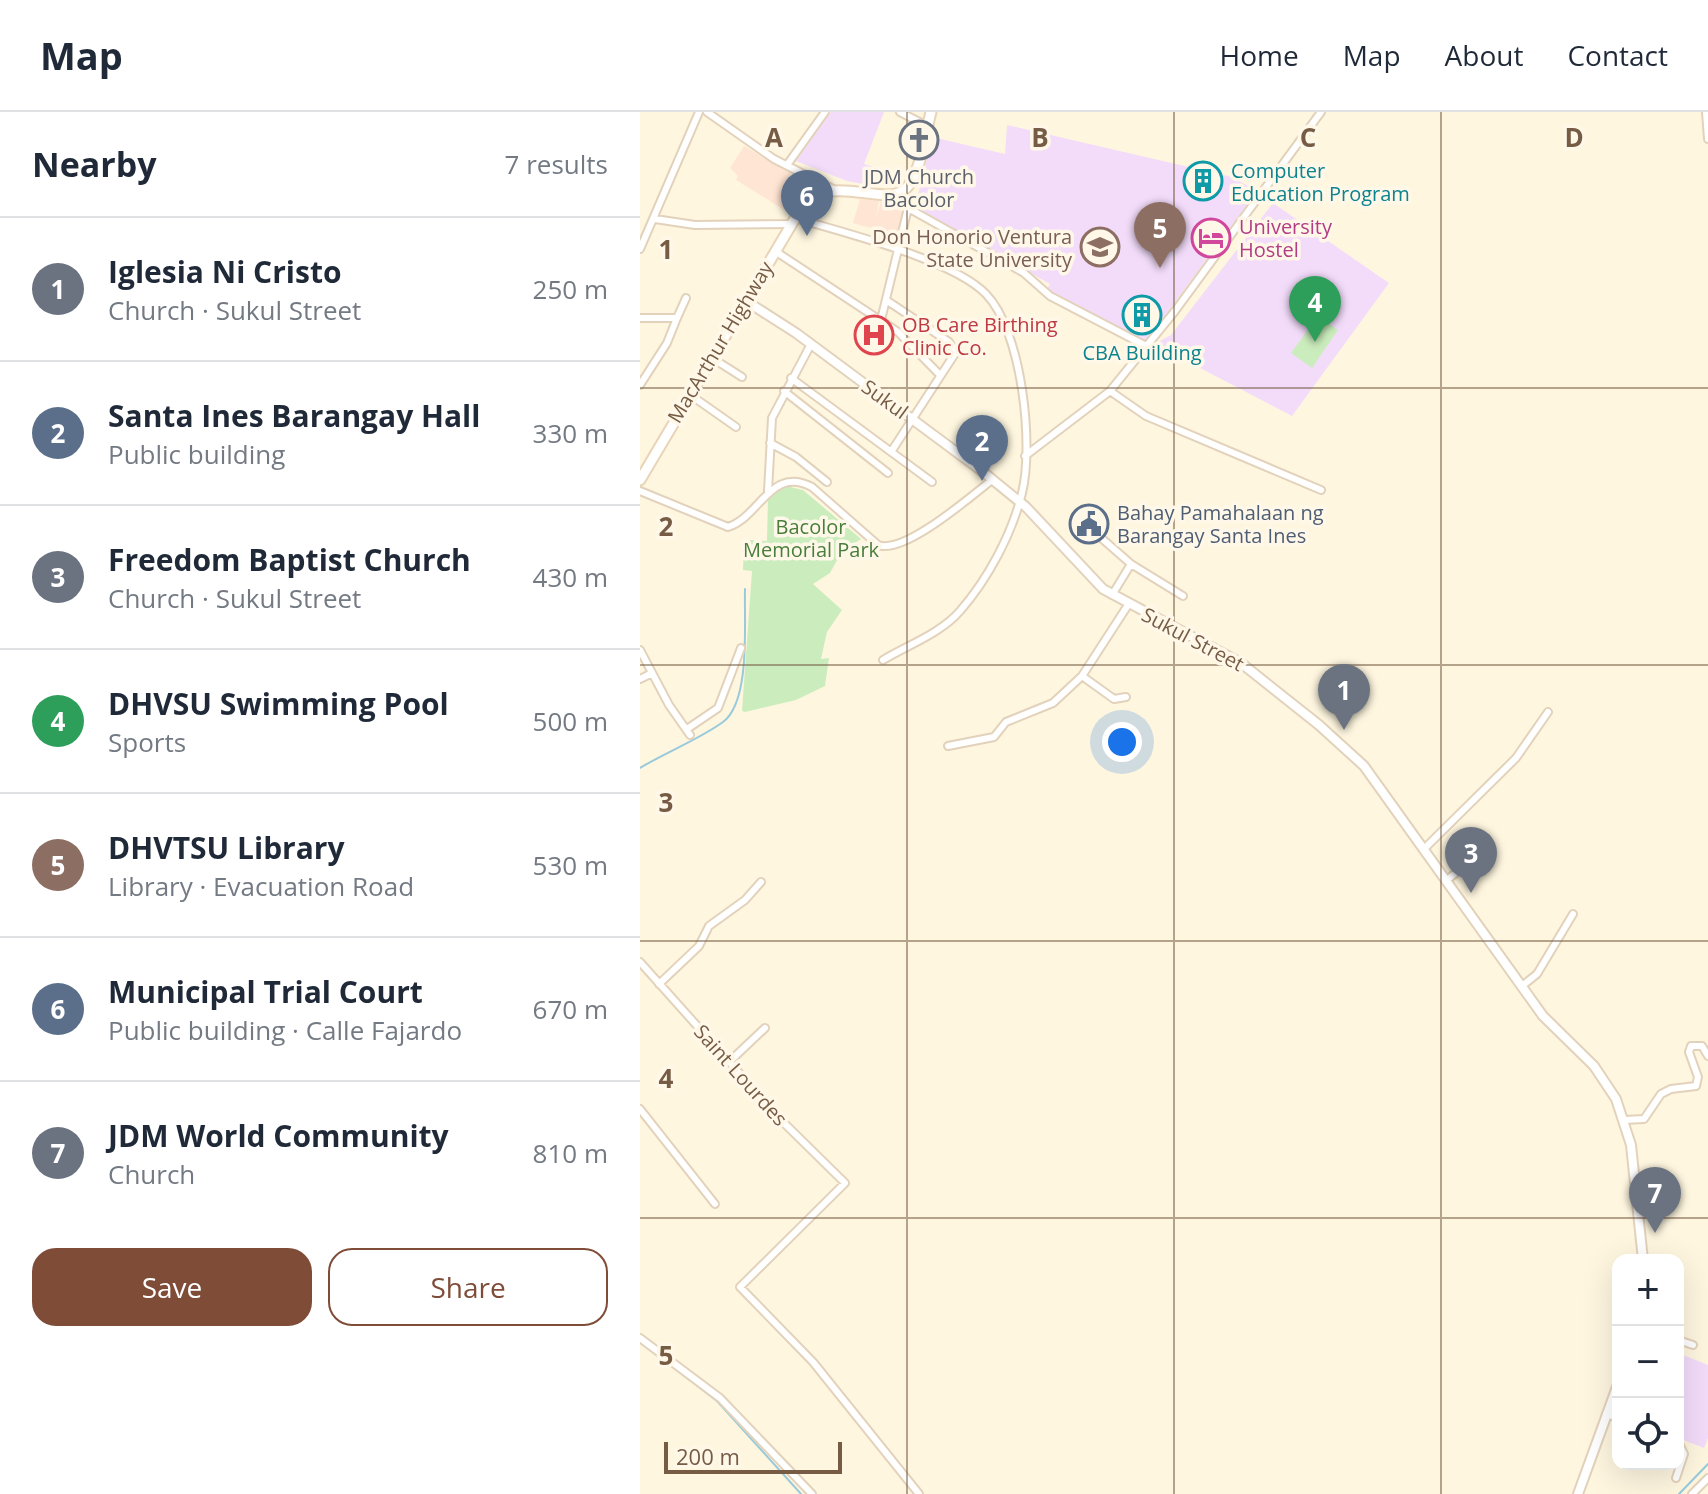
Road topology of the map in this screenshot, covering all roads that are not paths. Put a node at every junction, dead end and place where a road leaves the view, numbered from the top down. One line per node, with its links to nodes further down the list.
1 (699, 112): 16 (street)
2 (707, 112): 10 (street)
3 (825, 112): 10 (street)
4 (900, 112): 8 (street)
5 (931, 112): 8 (main road)
6 (1321, 112): 28 (street)
7 (1706, 112): 9 (street)
8 (927, 126): 13 (main road)
9 (1708, 139)
10 (787, 165): 11 (street)
11 (808, 175): 12 (street); 14 (street)
12 (834, 190): 13 (main road); 14 (main road)
13 (903, 191): 15 (street)
14 (812, 197): 17 (main road, MacArthur Highway)
15 (908, 208): 20 (street); 28 (street)
16 (655, 219): 17 (street); 18 (street)
17 (793, 221): 19 (main road, MacArthur Highway); 20 (street)
18 (640, 249)
19 (775, 251): 23 (main road, MacArthur Highway); 26 (street)
20 (899, 252): 22 (street); 41 (street)
21 (686, 298): 25 (street)
22 (886, 300): 26 (street); 30 (street)
23 (746, 301): 27 (street, Sukul); 29 (main road, MacArthur Highway)
24 (640, 318): 25 (street)
25 (677, 318): 33 (street)
26 (881, 320): 30 (street)
27 (811, 344): 32 (street); 37 (street, Sukul)
28 (1148, 347): 35 (street)
29 (712, 358): 31 (street); 36 (main road, MacArthur Highway)
30 (940, 375): 37 (street)
31 (742, 377)
32 (791, 378): 34 (street); 40 (street)
33 (640, 385)
34 (784, 391): 39 (street); 42 (street)
35 (1110, 391): 41 (street); 47 (street)
36 (689, 394): 38 (street); 43 (main road, MacArthur Highway)
37 (913, 419): 40 (street); 44 (street, Sukul)
38 (736, 427)
39 (770, 443): 45 (street); 49 (street)
40 (891, 452): 46 (street)
41 (1025, 456): 50 (street)
42 (888, 473)
43 (640, 480)
44 (992, 480): 49 (street); 50 (street, Sukul)
45 (827, 482)
46 (932, 482)
47 (1321, 490)
48 (640, 491): 49 (street)
49 (768, 491)
50 (1018, 502): 53 (street, Sukul Street); 58 (street)
51 (1099, 536): 52 (street)
52 (1131, 564): 53 (street); 54 (street)
53 (1112, 595): 55 (street, Sukul Street)
54 (1183, 596)
55 (1128, 605): 60 (street); 65 (street, Sukul Street)
56 (741, 648): 59 (street)
57 (640, 650): 59 (street)
58 (883, 660)
59 (652, 673): 61 (street)
60 (1082, 676): 62 (street); 64 (street)
61 (640, 679)
62 (1126, 697)
63 (1548, 712): 65 (street)
64 (948, 746)
65 (1425, 848): 67 (street, Sukul Street)
66 (1463, 867): 67 (street)
67 (1447, 880): 72 (street, Sukul Street)
68 (761, 882): 71 (street)
69 (1573, 914): 72 (street)
70 (640, 962): 71 (street, Saint Lourdes)
71 (659, 984): 75 (street, Saint Lourdes)
72 (1522, 986): 77 (street, Sukul Street)
73 (765, 1028): 75 (street)
74 (1708, 1056): 77 (street)
75 (729, 1062): 90 (street, Saint Lourdes)
76 (640, 1109): 78 (street)
77 (1624, 1120): 79 (street, Sukul Street)
78 (715, 1204)
79 (1642, 1254)
80 (640, 1338): 89 (street)
81 (1684, 1342): 82 (street)
82 (1693, 1345)
83 (1612, 1398): 84 (street)
84 (1606, 1414): 85 (street); 91 (street)
85 (1612, 1416)
86 (1679, 1470): 87 (street)
87 (1676, 1478)
88 (1708, 1478): 92 (street)
89 (812, 1494)
90 (919, 1494)
91 (1578, 1494)
92 (1692, 1494)

